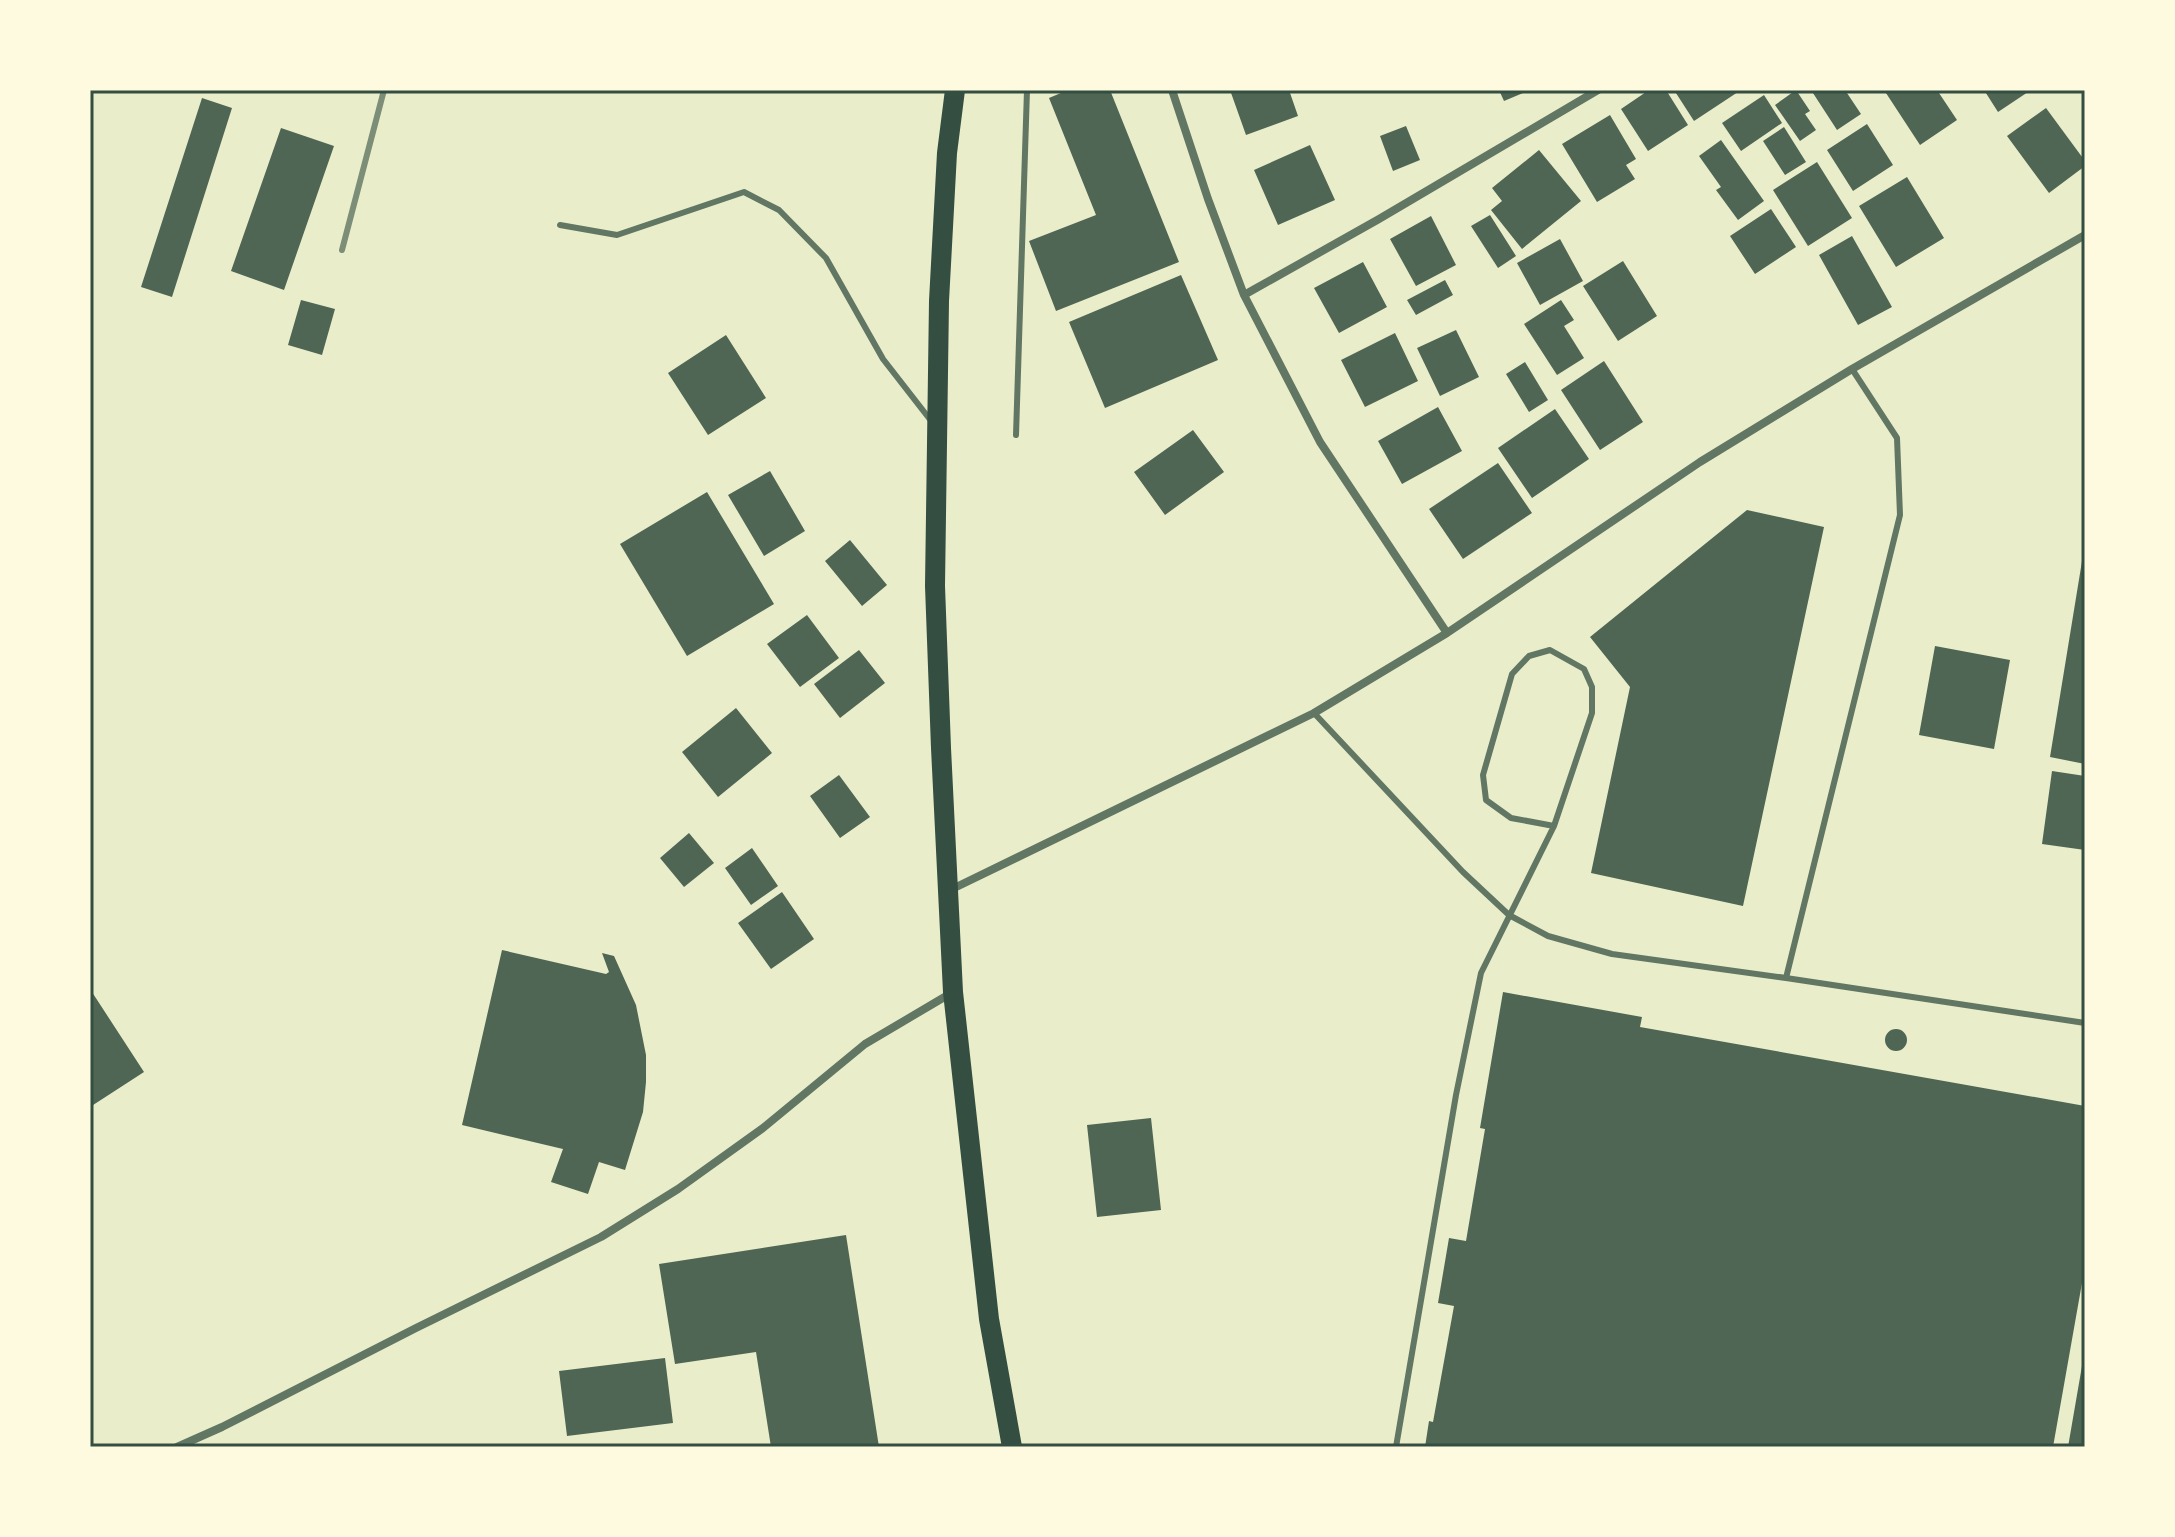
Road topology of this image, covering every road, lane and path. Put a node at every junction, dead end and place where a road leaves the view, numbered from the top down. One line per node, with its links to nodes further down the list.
1 (955, 90): 10 (main road)
2 (1027, 90): 11 (lane)
3 (1172, 90): 8 (street)
4 (1598, 90): 5 (street)
5 (1587, 93): 8 (street)
6 (560, 225): 10 (lane)
7 (2085, 235): 9 (street)
8 (1244, 295): 12 (street)
9 (1852, 369): 12 (street); 17 (lane)
10 (936, 429): 15 (main road)
11 (1016, 435)
12 (1447, 633): 13 (street)
13 (1314, 713): 15 (street); 16 (lane)
14 (1554, 826): 14 (lane); 16 (lane)
15 (947, 892): 18 (main road)
16 (1509, 915): 17 (lane); 22 (lane)
17 (1786, 978): 19 (lane)
18 (953, 992): 20 (street); 21 (main road)
19 (2085, 1023)
20 (177, 1447)
21 (1012, 1447)
22 (1396, 1447)

